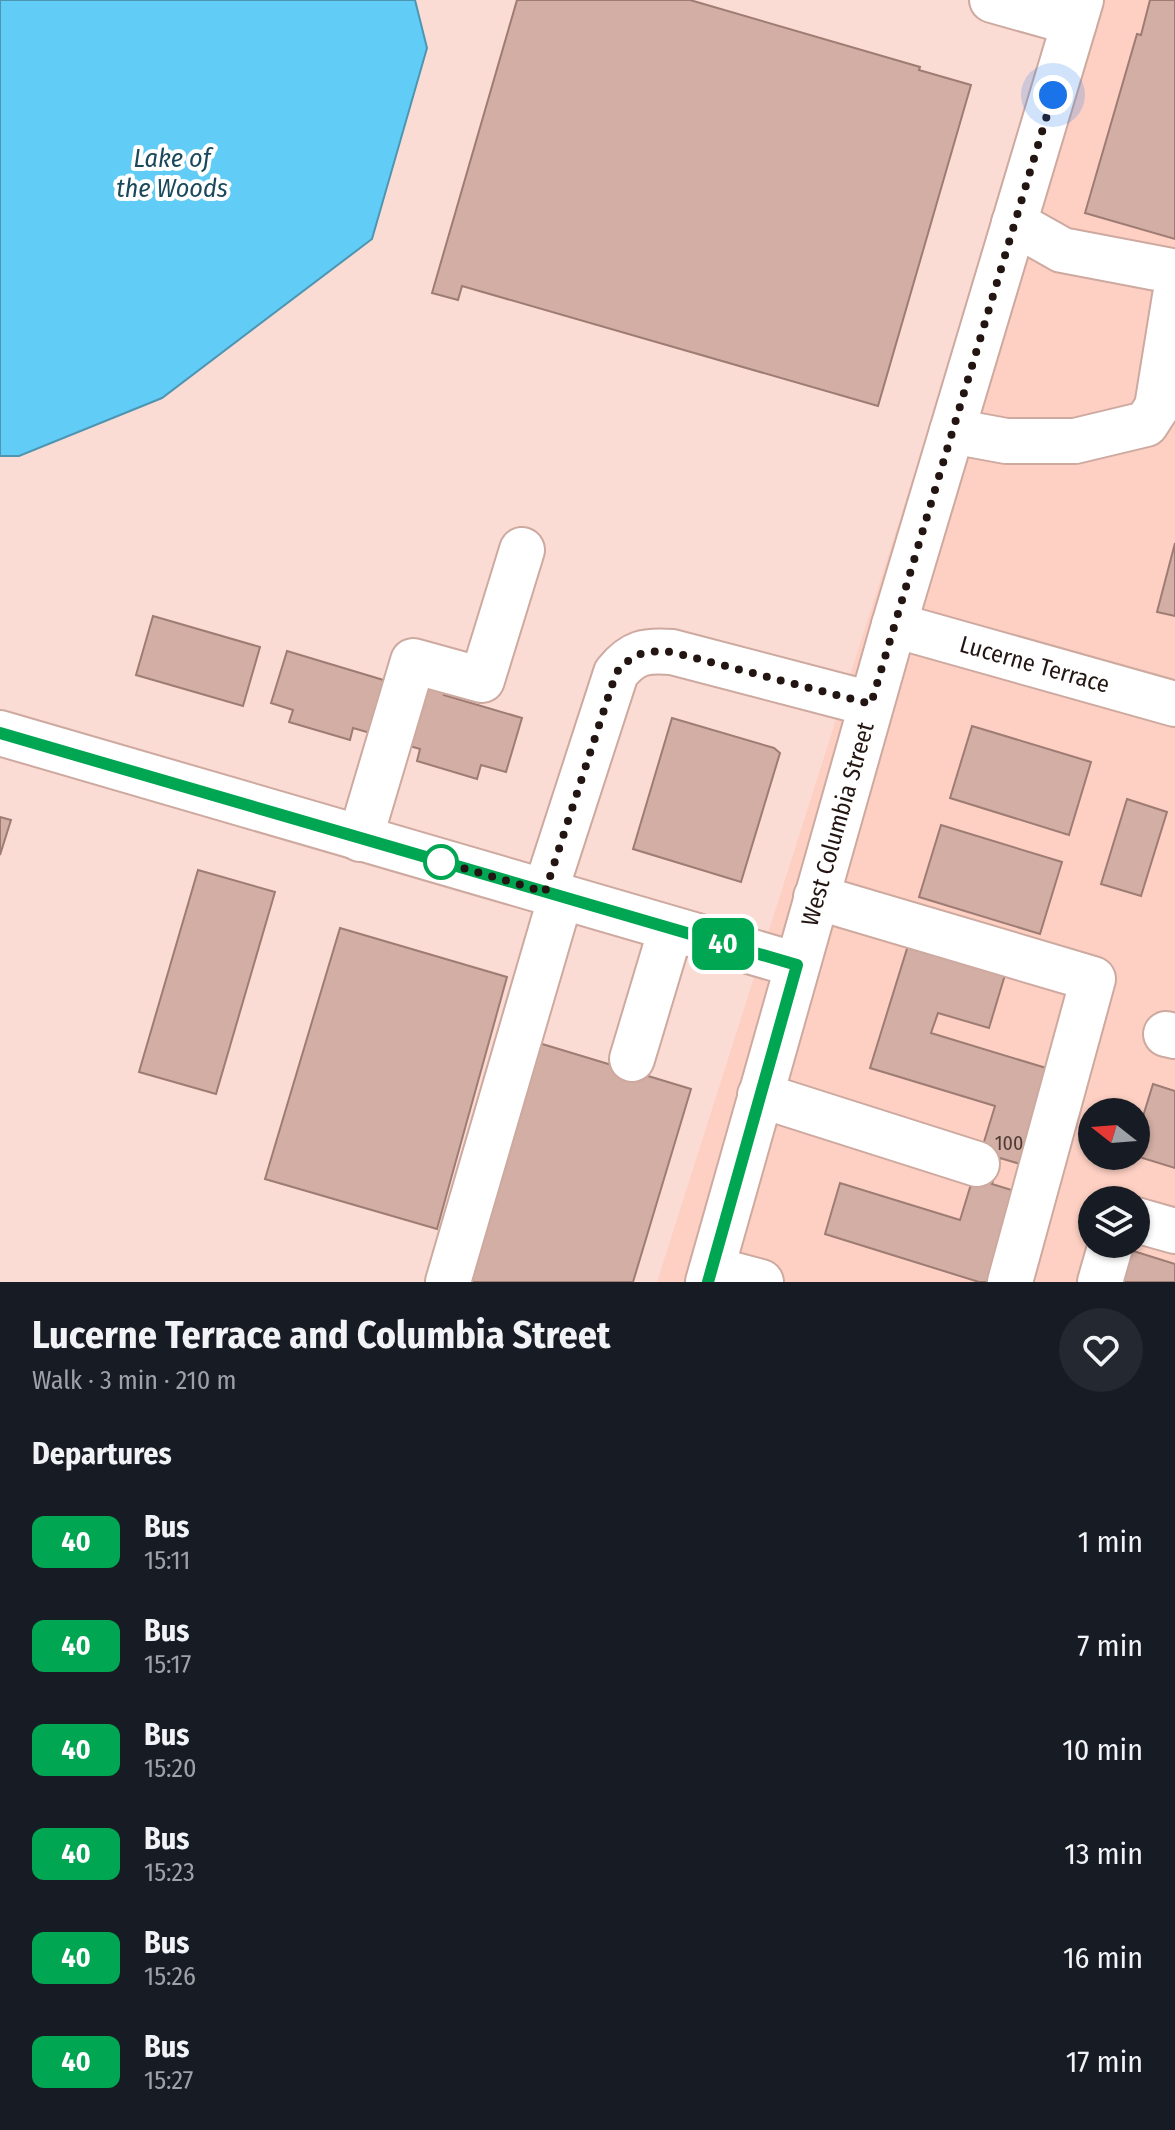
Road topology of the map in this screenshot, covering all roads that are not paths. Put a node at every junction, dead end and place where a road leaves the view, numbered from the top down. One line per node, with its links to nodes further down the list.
1 (992, 0): 2 (street)
2 (1078, 12): 3 (street, West Columbia Street)
3 (1014, 223): 4 (street); 6 (street, West Columbia Street)
4 (1175, 277)
5 (1175, 296): 6 (street)
6 (952, 431): 8 (street, West Columbia Street)
7 (522, 550): 12 (street)
8 (894, 625): 9 (street, West Columbia Street); 10 (street, Lucerne Terrace)
9 (871, 704): 13 (street); 14 (street, West Columbia Street)
10 (1175, 704)
11 (0, 733): 12 (street)
12 (360, 839): 13 (street)
13 (553, 894): 15 (street); 24 (street)
14 (816, 897): 16 (street, West Columbia Street); 19 (street)
15 (671, 929): 16 (street); 17 (street)
16 (797, 965): 18 (street, West Columbia Street)
17 (632, 1059)
18 (760, 1095): 19 (street); 23 (street, West Columbia Street)
19 (1037, 1183): 26 (street)
20 (1150, 1224): 21 (street)
21 (1175, 1231)
22 (1107, 1258): 27 (street)
23 (710, 1275): 25 (street)
24 (448, 1282)
25 (761, 1282)
26 (1010, 1282)
27 (1100, 1282)

